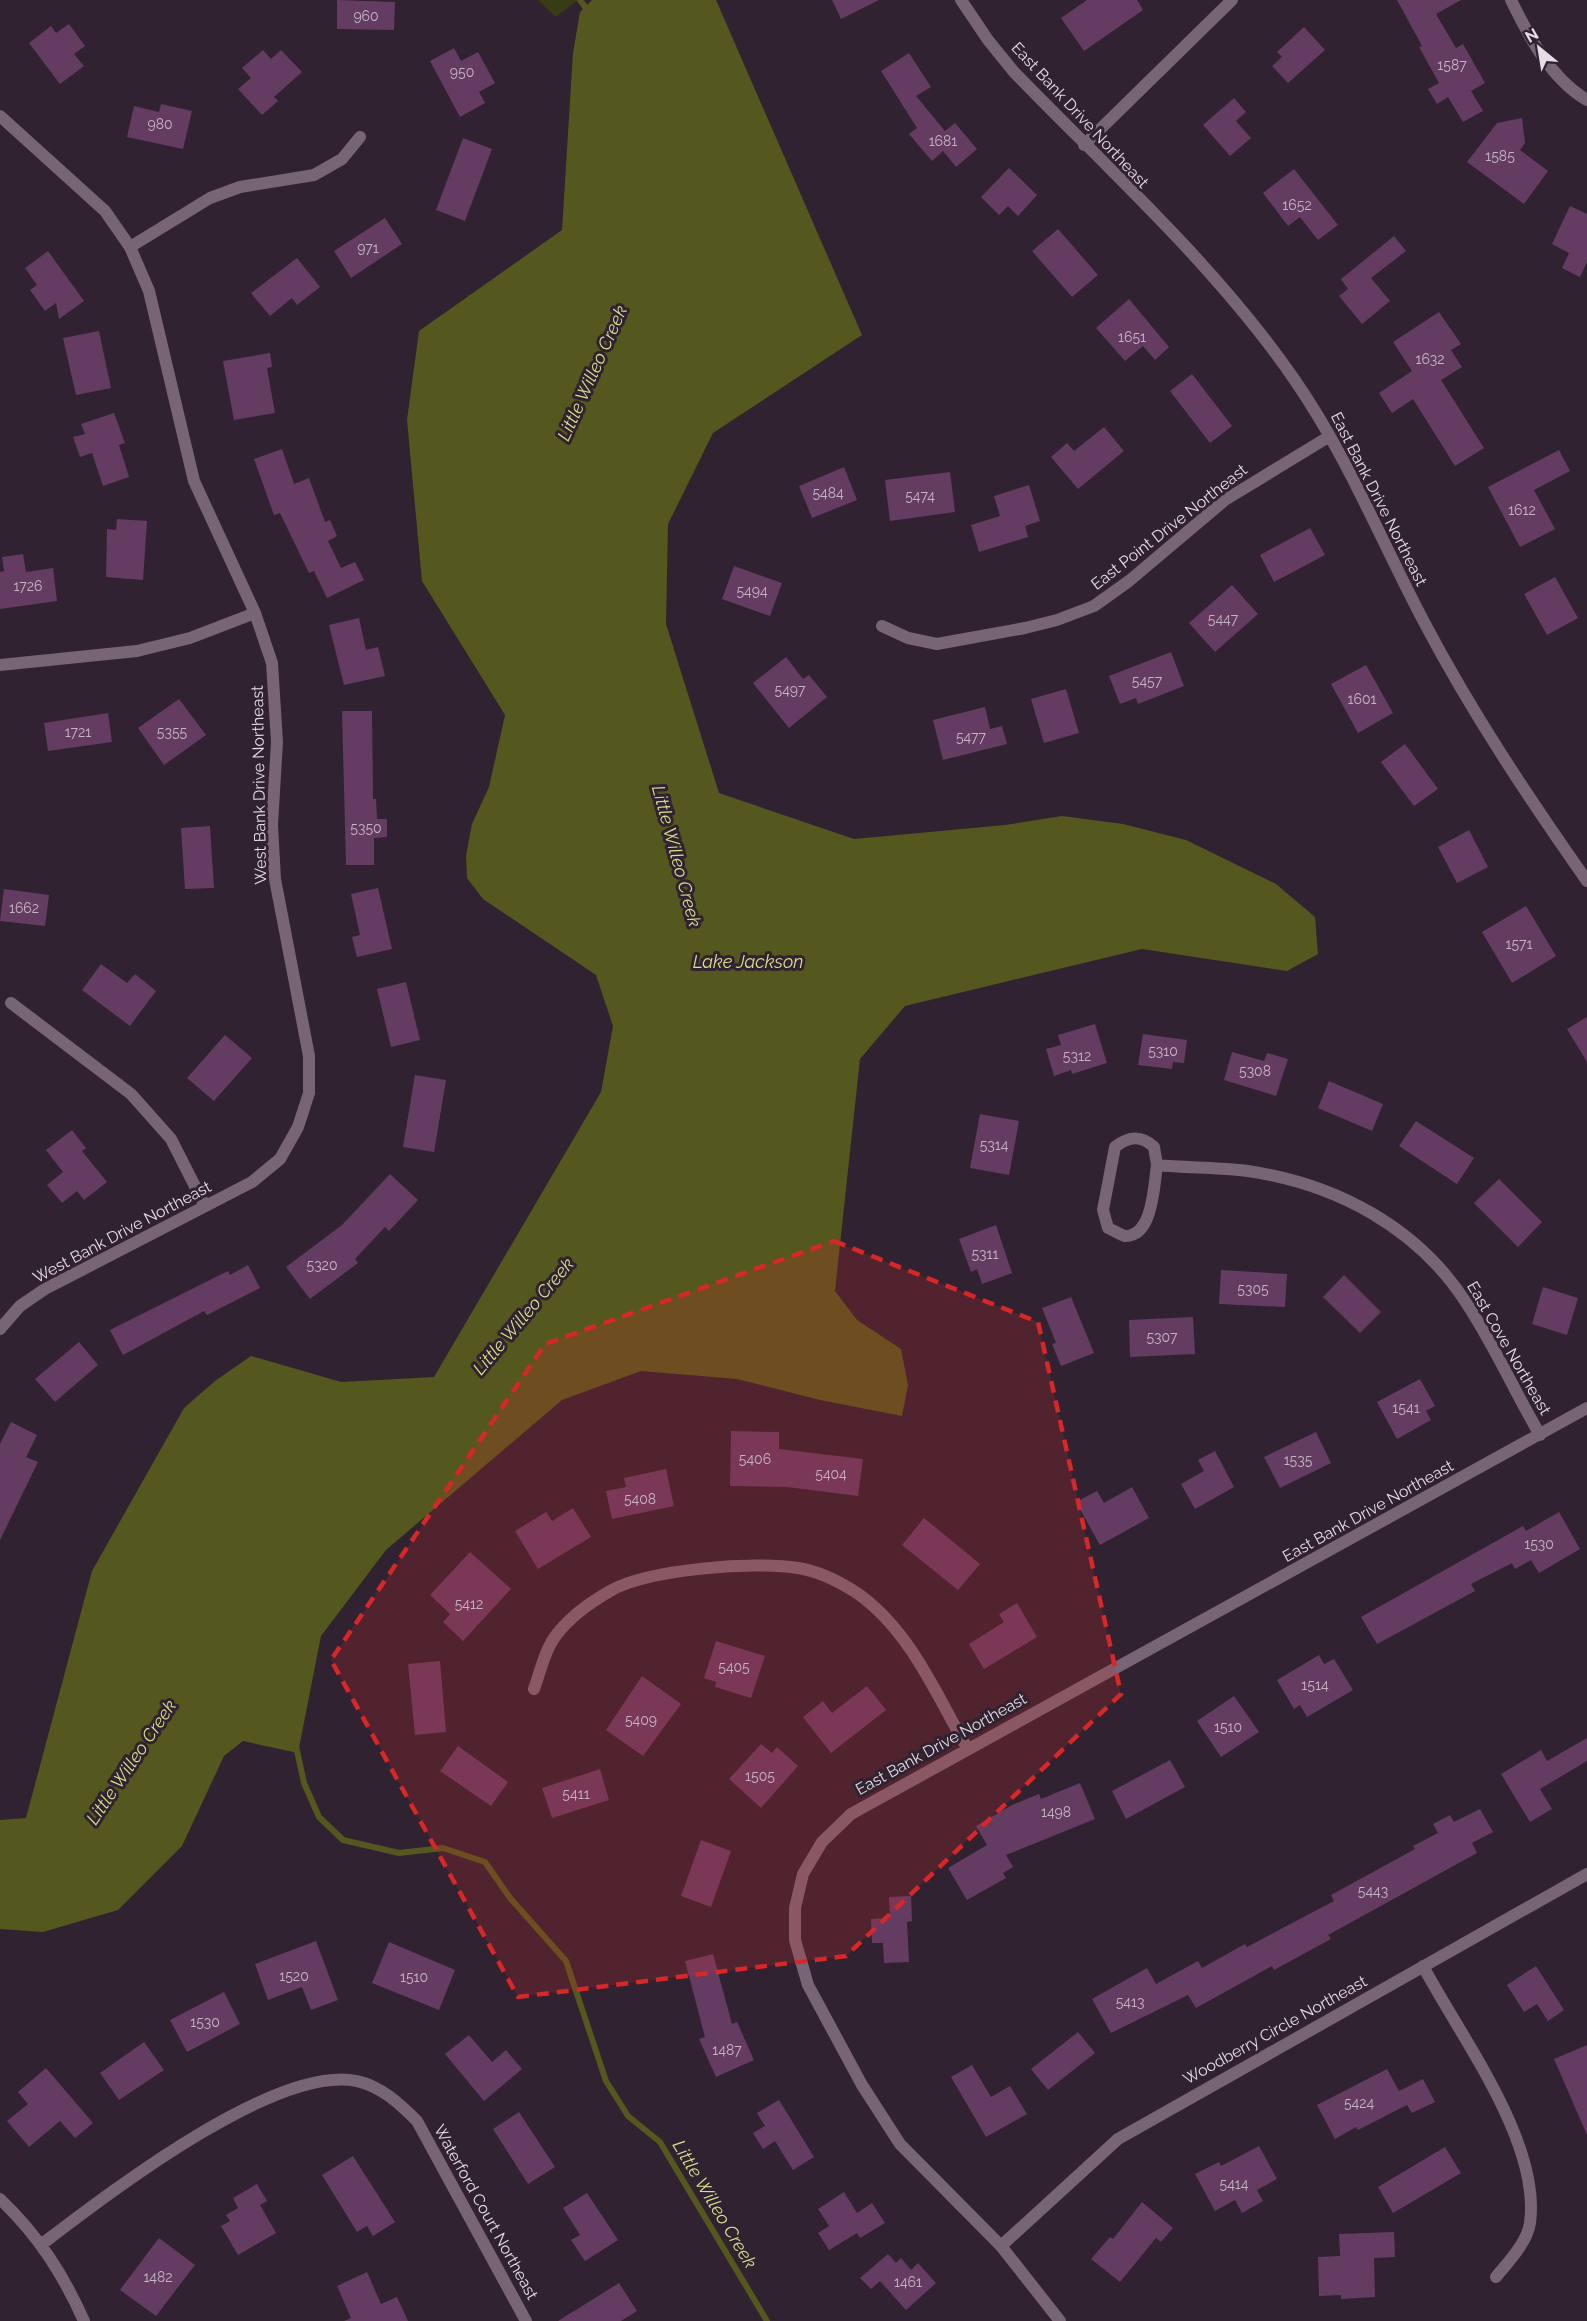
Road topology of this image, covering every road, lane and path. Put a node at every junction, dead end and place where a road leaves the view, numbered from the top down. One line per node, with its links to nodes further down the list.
1 (961, 0): 7 (street, East Bank Drive Northeast)
2 (1232, 0): 7 (street)
3 (1511, 0): 4 (street)
4 (1587, 100)
5 (0, 116): 8 (street, West Bank Drive Northeast)
6 (360, 137): 8 (street)
7 (1084, 145): 9 (street, East Bank Drive Northeast)
8 (130, 247): 10 (street, West Bank Drive Northeast)
9 (1330, 436): 11 (street, East Point Drive Northeast); 13 (street, East Bank Drive Northeast)
10 (255, 613): 12 (street); 16 (street, West Bank Drive Northeast)
11 (882, 626)
12 (0, 665)
13 (1587, 881)
14 (11, 1003): 16 (street)
15 (1157, 1165): 15 (street); 19 (street, East Cove Northeast)
16 (205, 1206): 17 (street, West Bank Drive Northeast)
17 (0, 1329)
18 (1587, 1408): 19 (street, East Bank Drive Northeast)
19 (1540, 1435): 21 (street, East Bank Drive Northeast)
20 (534, 1689): 21 (street)
21 (967, 1748): 26 (street, East Bank Drive Northeast)
22 (1587, 1874): 23 (street, Woodberry Circle Northeast)
23 (1423, 1966): 26 (street, Woodberry Circle Northeast); 27 (street)
24 (0, 2199): 25 (street)
25 (42, 2244): 28 (street); 29 (street, Waterford Court Northeast)
26 (1001, 2246): 30 (street, East Bank Drive Northeast)
27 (1496, 2277)
28 (84, 2321)
29 (526, 2321)
30 (1060, 2321)

